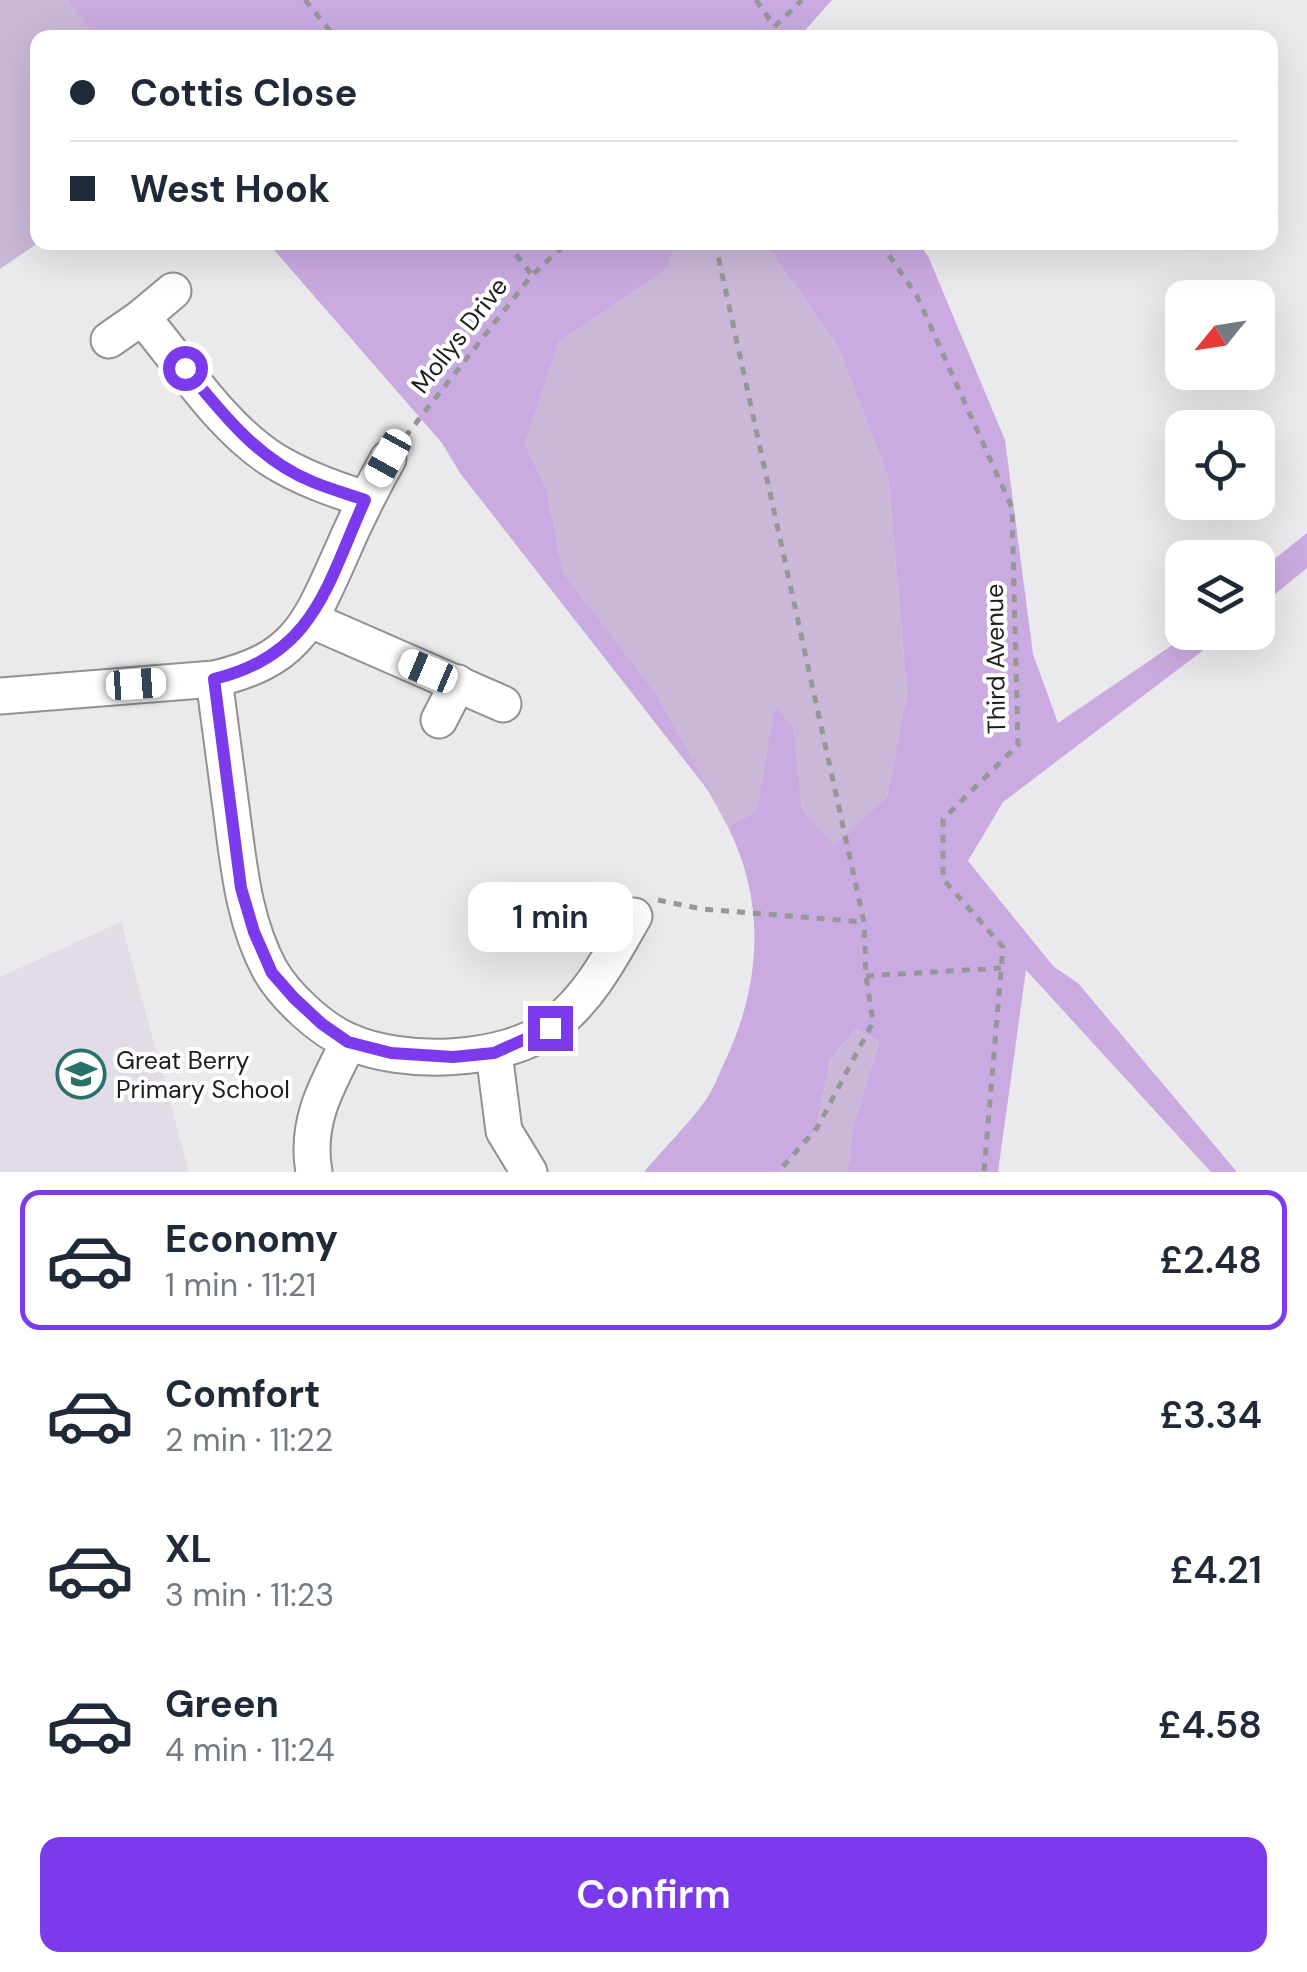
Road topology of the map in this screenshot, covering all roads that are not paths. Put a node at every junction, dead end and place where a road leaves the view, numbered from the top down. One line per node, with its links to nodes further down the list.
1 (173, 291): 2 (street)
2 (142, 317): 3 (street); 5 (street)
3 (109, 340)
4 (388, 458): 5 (street)
5 (365, 500): 6 (street)
6 (311, 620): 7 (street); 8 (street)
7 (214, 679): 9 (street); 13 (street)
8 (458, 683): 10 (street); 11 (street)
9 (0, 696)
10 (503, 704)
11 (439, 720)
12 (634, 916): 14 (street)
13 (348, 1042): 14 (street); 15 (street)
14 (494, 1053): 16 (street)
15 (314, 1172)
16 (529, 1172)

